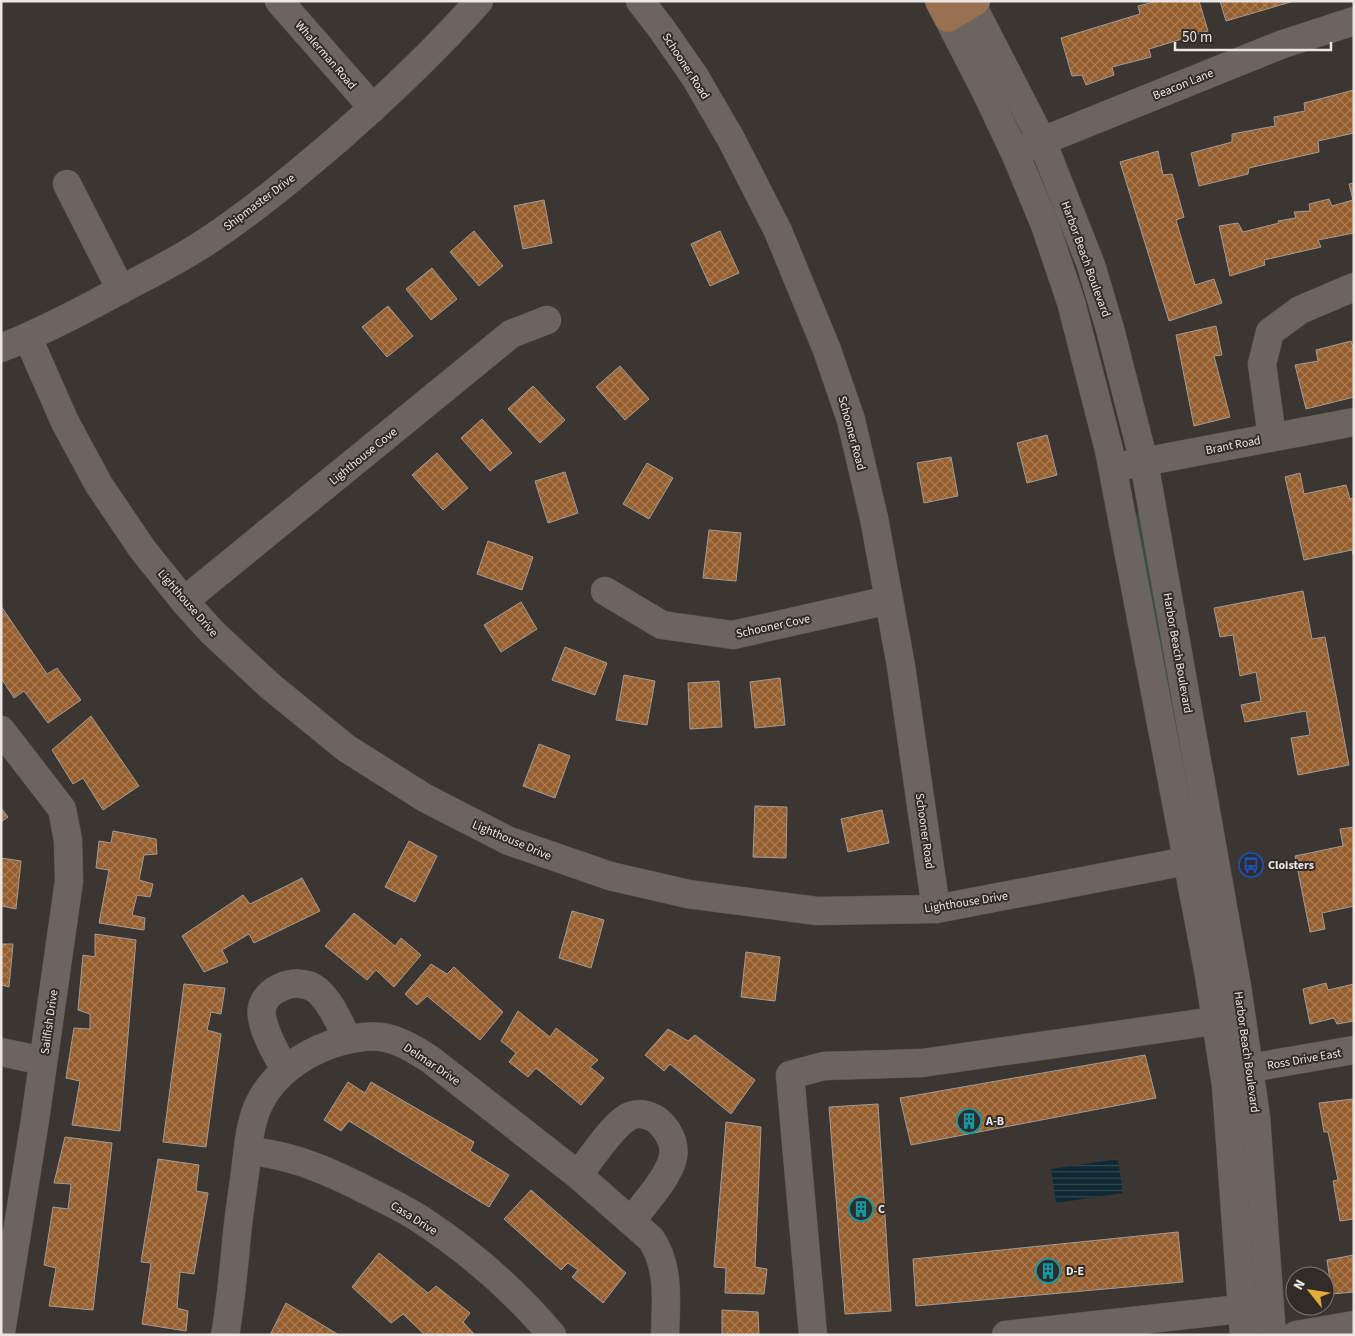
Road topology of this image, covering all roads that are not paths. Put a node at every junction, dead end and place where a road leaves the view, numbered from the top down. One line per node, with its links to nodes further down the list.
1 (279, 1): 7 (street, Whalerman Road)
2 (479, 1): 7 (street, Shipmaster Drive)
3 (640, 1): 21 (street, Schooner Road)
4 (972, 2): 5 (main road); 8 (street, Harbor Beach Boulevard)
5 (944, 10): 9 (street, Harbor Beach Boulevard)
6 (1354, 21): 8 (street, Beacon Lane)
7 (373, 108): 12 (street, Shipmaster Drive)
8 (1042, 141): 9 (street, Beacon Lane); 18 (street, Harbor Beach Boulevard)
9 (1015, 152): 19 (street, Harbor Beach Boulevard)
10 (67, 184): 12 (street)
11 (1354, 287): 17 (street)
12 (121, 290): 14 (street, Shipmaster Drive)
13 (548, 320): 22 (street, Lighthouse Cove)
14 (28, 338): 15 (street, Shipmaster Drive); 22 (street, Lighthouse Drive)
15 (1, 348)
16 (1354, 422): 17 (street, Brant Road)
17 (1272, 437): 18 (street, Brant Road)
18 (1144, 462): 19 (street, Brant Road); 24 (street, Harbor Beach Boulevard)
19 (1113, 468): 25 (street, Harbor Beach Boulevard)
20 (605, 592): 21 (street, Schooner Cove)
21 (889, 600): 26 (street, Schooner Road)
22 (184, 601): 26 (street, Lighthouse Drive)
23 (1, 730): 31 (street, Sailfish Drive)
24 (1214, 856): 25 (street, Lighthouse Drive); 27 (street, Harbor Beach Boulevard)
25 (1187, 861): 26 (street, Lighthouse Drive); 27 (street, Harbor Beach Boulevard)
26 (936, 909)
27 (1229, 1019): 33 (street, Harbor Beach Boulevard); 45 (street)
28 (348, 1039): 32 (street, Delmar Drive); 32 (street); 35 (street, Delmar Drive)
29 (1354, 1050): 33 (street, Ross Drive East)
30 (1, 1052): 31 (street)
31 (43, 1061): 36 (street, Sailfish Drive)
32 (285, 1070): 34 (street, Delmar Drive)
33 (1237, 1071): 38 (street, Harbor Beach Boulevard); 39 (street, Harbor Beach Boulevard)
34 (248, 1151): 42 (street, Delmar Drive); 43 (street, Casa Drive)
35 (578, 1175): 37 (street, Delmar Drive); 37 (street)
36 (11, 1202): 41 (street, Sailfish Drive)
37 (631, 1221): 44 (street, Delmar Drive)
38 (1270, 1306): 39 (street); 47 (street, Harbor Beach Boulevard)
39 (1243, 1322): 46 (street)
40 (1354, 1325): 48 (street)
41 (1, 1332)
42 (225, 1335)
43 (552, 1335)
44 (665, 1335)
45 (813, 1335)
46 (1006, 1335)
47 (1272, 1335)
48 (1296, 1335)

